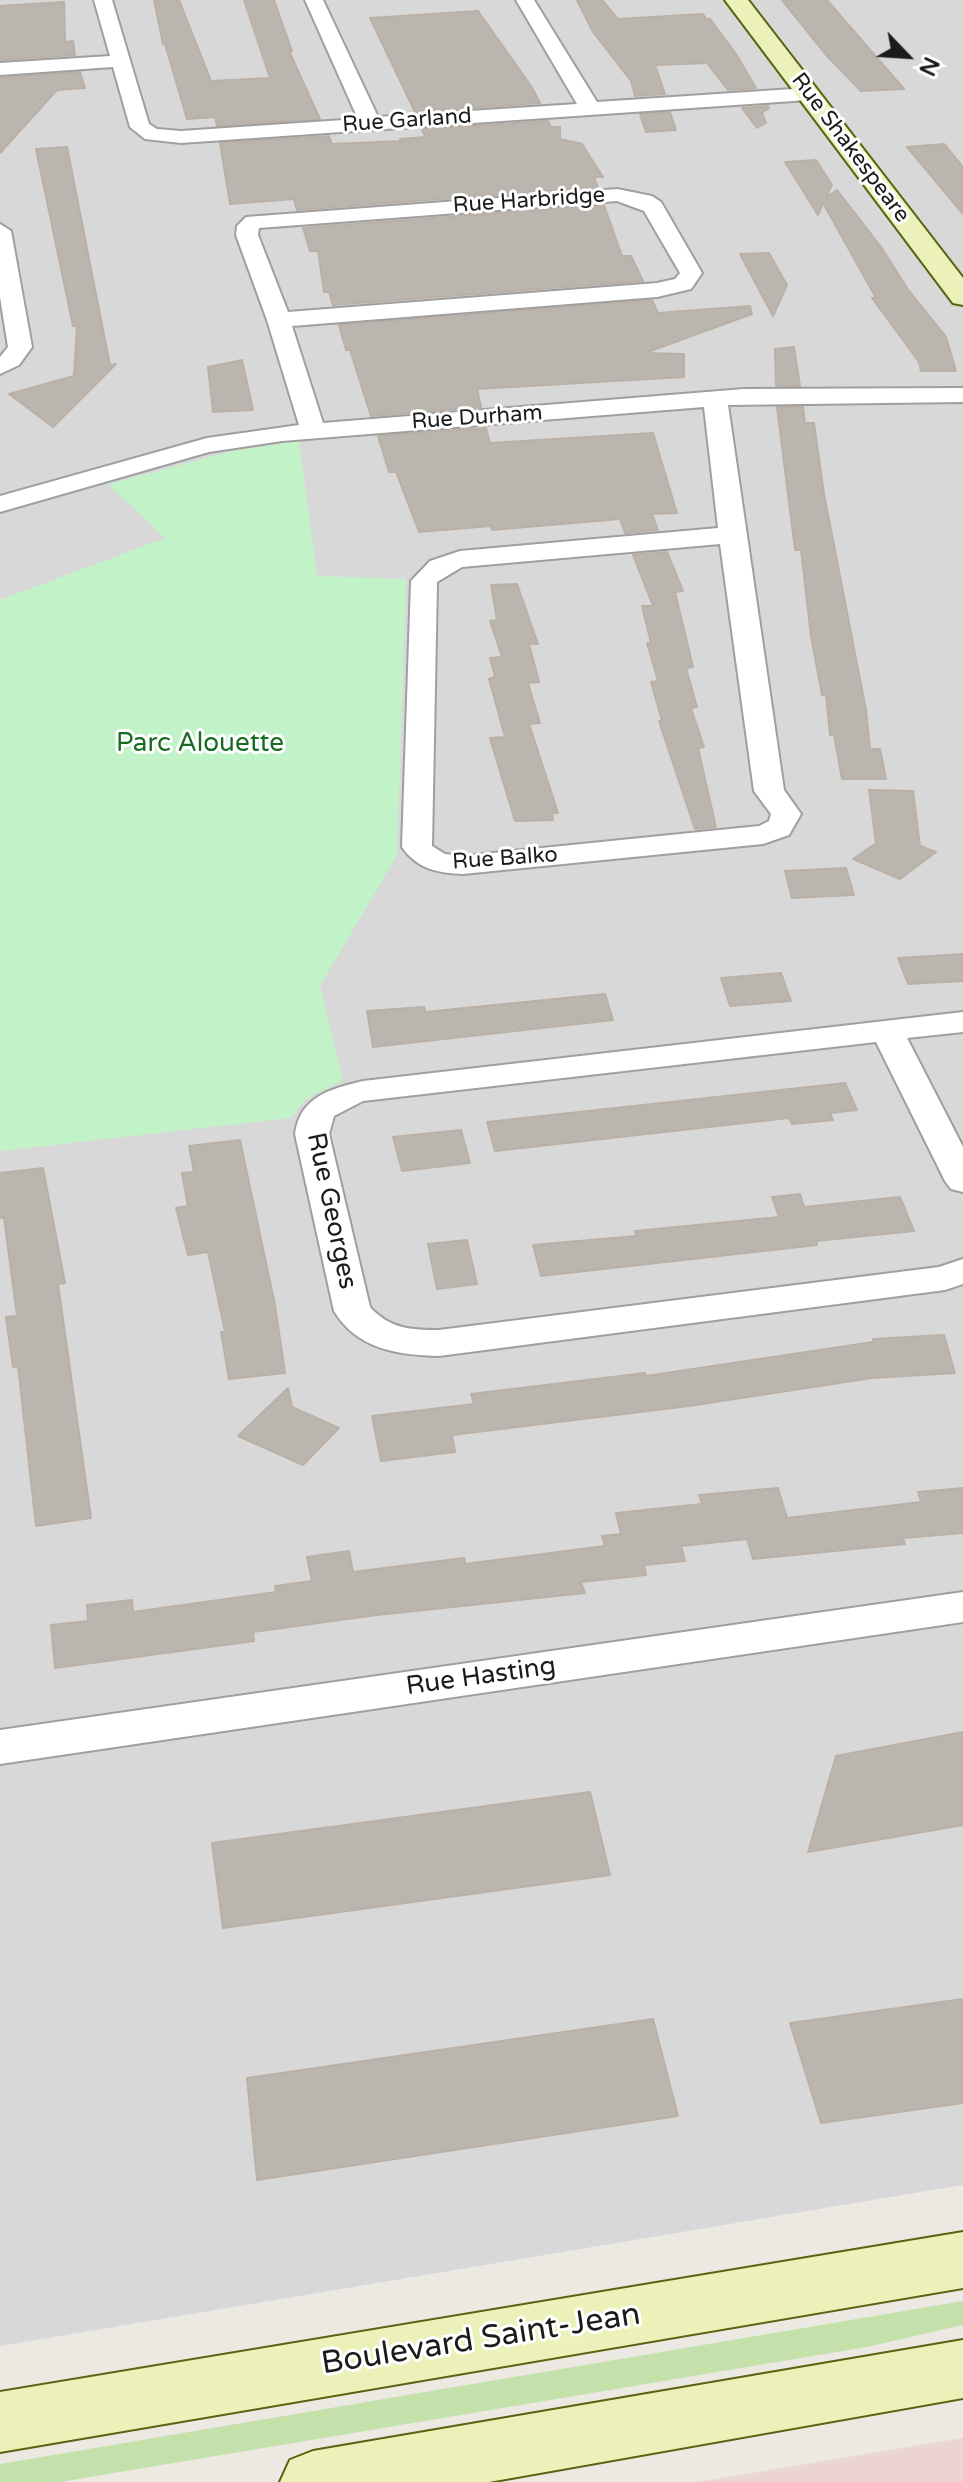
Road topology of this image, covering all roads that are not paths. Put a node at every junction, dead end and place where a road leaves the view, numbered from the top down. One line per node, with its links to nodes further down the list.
1 (103, 0): 5 (street, Rue Garland)
2 (314, 0): 9 (street)
3 (525, 0): 8 (street)
4 (736, 0): 7 (street, Rue Shakespeare)
5 (121, 61): 6 (street); 9 (street, Rue Garland)
6 (0, 69)
7 (808, 94): 8 (street, Rue Garland); 11 (street, Rue Shakespeare)
8 (590, 108): 9 (street, Rue Garland)
9 (370, 123)
10 (0, 231): 14 (street)
11 (955, 274): 12 (street, Rue Shakespeare)
12 (963, 297)
13 (279, 320): 13 (street, Rue Harbridge); 17 (street, Rue Harbridge)
14 (0, 367)
15 (963, 395): 16 (street, Rue Durham)
16 (715, 398): 17 (street, Rue Durham); 19 (street, Rue Balko)
17 (313, 431): 18 (street, Rue Durham)
18 (0, 504)
19 (732, 535): 19 (street, Rue Balko)
20 (963, 1022): 21 (street, Rue Georges)
21 (887, 1031): 22 (street); 23 (street, Rue Georges)
22 (963, 1181)
23 (963, 1271)
24 (963, 1607): 25 (street, Rue Hasting)
25 (0, 1747)
26 (963, 2260): 28 (street, Boulevard Saint-Jean)
27 (963, 2369): 29 (street)
28 (0, 2422)
29 (313, 2482)

